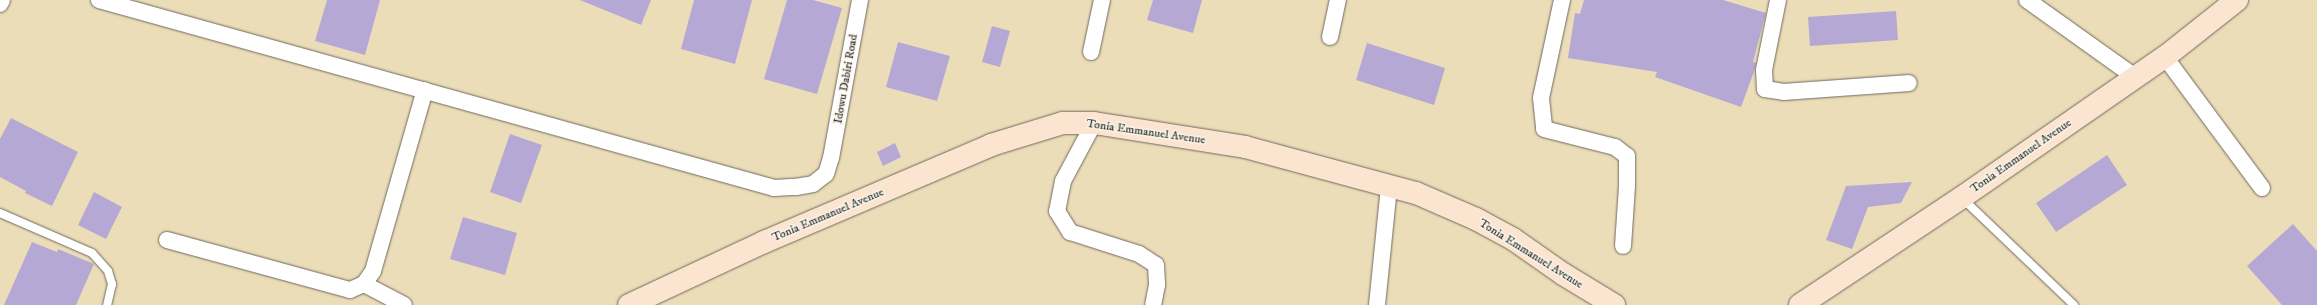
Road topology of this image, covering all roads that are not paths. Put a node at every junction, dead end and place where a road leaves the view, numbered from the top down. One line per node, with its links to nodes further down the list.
1 (2, 0): 10 (street)
2 (99, 0): 16 (street, Idowu Dabiri Road)
3 (860, 0): 16 (street, Idowu Dabiri Road)
4 (1102, 0): 12 (street)
5 (1338, 0): 11 (street)
6 (1562, 0): 23 (street)
7 (1778, 0): 15 (street)
8 (2027, 0): 14 (street)
9 (2238, 0): 13 (street, Tonia Emmanuel Avenue)
10 (0, 4)
11 (1330, 37)
12 (1091, 52)
13 (2165, 57): 14 (street, Tonia Emmanuel Avenue); 19 (street)
14 (2135, 77): 20 (street, Tonia Emmanuel Avenue)
15 (1909, 83)
16 (425, 90): 24 (street)
17 (1094, 123): 18 (street, Tonia Emmanuel Avenue); 27 (street, Tonia Emmanuel Avenue); 28 (street)
18 (1388, 186): 29 (street); 30 (street, Tonia Emmanuel Avenue)
19 (2262, 188)
20 (1961, 198): 31 (street, Tonia Emmanuel Avenue); 32 (lane)
21 (0, 213): 25 (lane)
22 (167, 240): 24 (street)
23 (1623, 246)
24 (364, 284): 26 (street)
25 (107, 305)
26 (404, 305)
27 (629, 305)
28 (1153, 305)
29 (1377, 305)
30 (1614, 305)
31 (1800, 305)
32 (2074, 305)

